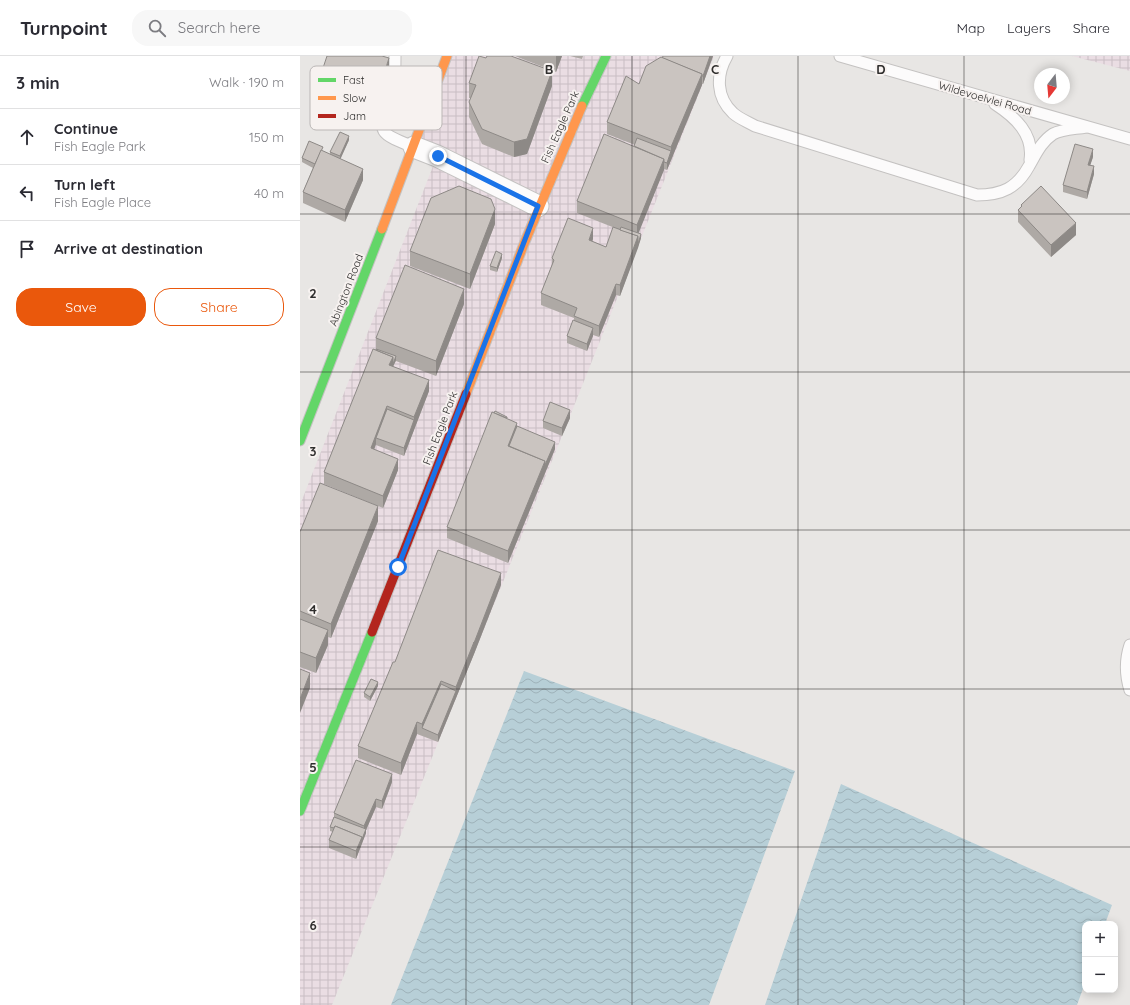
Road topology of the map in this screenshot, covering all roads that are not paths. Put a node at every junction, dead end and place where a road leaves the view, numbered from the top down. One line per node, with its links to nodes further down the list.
1 (395, 56): 6 (lane)
2 (447, 56): 7 (street, Abington Road)
3 (606, 56): 15 (street, Fish Eagle Park)
4 (727, 56): 14 (lane)
5 (840, 56): 8 (lane, Wildevoelvlei Road)
6 (395, 66)
7 (442, 70)
8 (984, 98): 9 (lane, Wildevoelvlei Road); 14 (lane)
9 (1086, 127): 12 (lane, Wildevoelvlei Road); 14 (lane)
10 (384, 130): 13 (lane)
11 (420, 130): 13 (street, Abington Road)
12 (1130, 139)
13 (414, 147): 15 (street); 16 (street, Abington Road)
14 (1029, 166)
15 (538, 206): 19 (street, Fish Eagle Park)
16 (300, 441)
17 (1130, 645): 18 (lane)
18 (1130, 690)
19 (300, 811)

